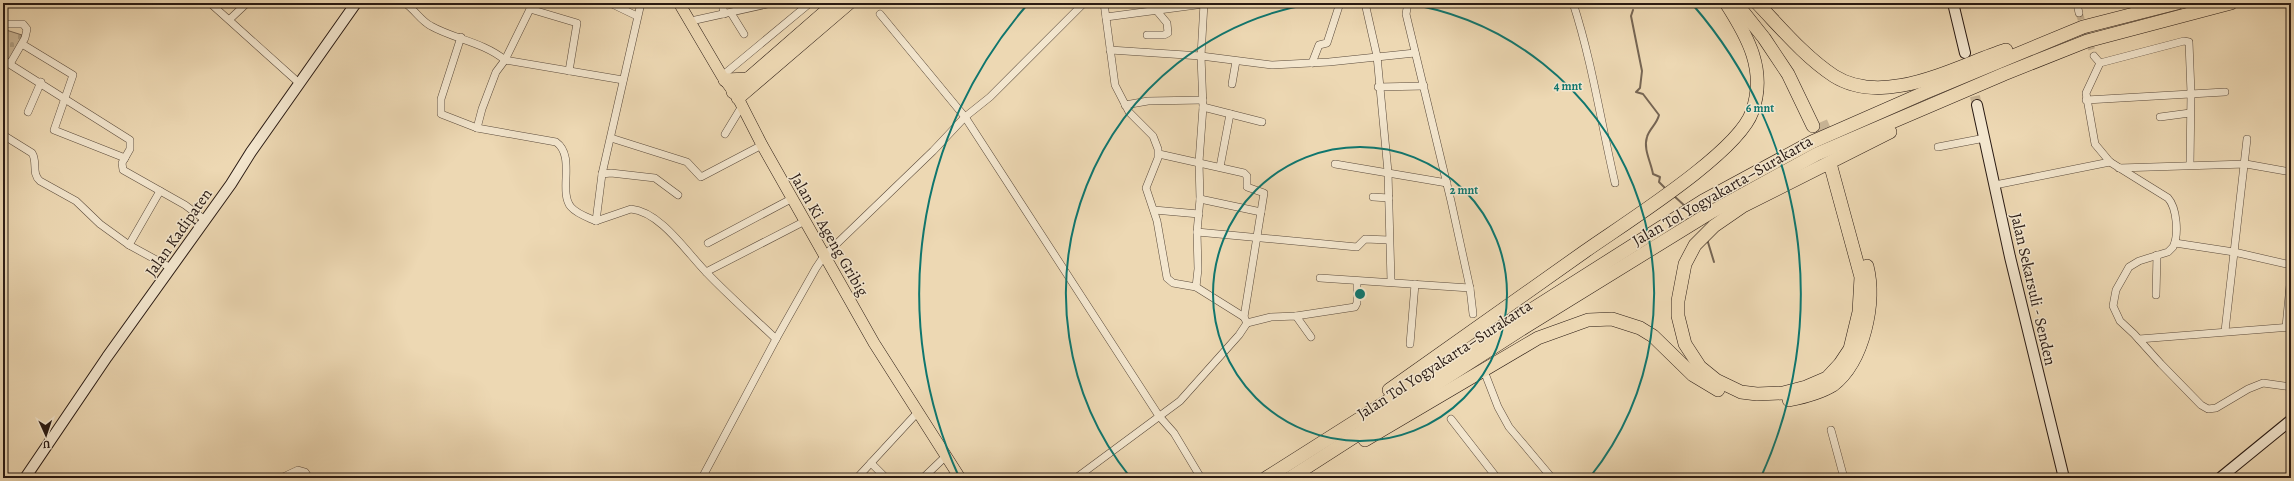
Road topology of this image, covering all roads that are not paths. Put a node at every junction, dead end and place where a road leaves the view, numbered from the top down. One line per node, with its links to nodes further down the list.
1 (211, 3): 36 (street)
2 (247, 3): 36 (street)
3 (356, 3): 61 (street, Jalan Kadipaten)
4 (405, 3): 42 (street)
5 (610, 3): 34 (street)
6 (641, 3): 34 (street)
7 (679, 3): 37 (main road, Jalan Ki Ageng Gribig)
8 (722, 3): 31 (street)
9 (772, 3): 28 (street)
10 (810, 3): 58 (street)
11 (836, 3): 62 (highway)
12 (849, 3): 62 (highway)
13 (1084, 3): 77 (street)
14 (1104, 3): 35 (street)
15 (1340, 3): 53 (street)
16 (1365, 3): 48 (street)
17 (1408, 3): 46 (street)
18 (1573, 3): 101 (street)
19 (1726, 3): 163 (highway)
20 (1736, 3): 21 (highway)
21 (1747, 3)
22 (1757, 3): 39 (highway)
23 (1954, 3): 45 (street)
24 (2080, 3): 33 (street)
25 (2177, 3): 39 (highway, Jalan Tol Yogyakarta–Surakarta)
26 (2231, 3): 57 (highway, Jalan Tol Yogyakarta–Surakarta)
27 (1204, 4): 30 (street); 47 (street)
28 (751, 5): 31 (street)
29 (531, 6): 51 (street); 56 (street)
30 (1158, 11): 35 (street); 41 (street)
31 (727, 14): 37 (street); 40 (street)
32 (880, 14): 77 (street)
33 (2079, 14)
34 (637, 16): 59 (street)
35 (1106, 17): 44 (street)
36 (230, 19): 61 (street)
37 (692, 21): 58 (main road, Jalan Ki Ageng Gribig)
38 (3, 24): 43 (street)
39 (2083, 27): 163 (highway, Jalan Tol Yogyakarta–Surakarta)
40 (744, 34)
41 (1147, 35)
42 (460, 37): 51 (street); 80 (street)
43 (22, 44): 55 (street); 68 (street)
44 (1110, 50): 47 (street); 72 (street)
45 (1965, 53)
46 (1415, 54): 48 (street); 65 (street)
47 (1202, 56): 52 (street); 71 (street)
48 (1376, 56): 53 (street); 64 (street)
49 (2094, 56): 54 (street)
50 (3, 60): 55 (street)
51 (505, 60): 56 (street); 80 (street)
52 (1236, 61): 53 (street); 63 (street)
53 (1312, 63)
54 (2100, 63): 67 (street); 70 (street)
55 (10, 64): 60 (street)
56 (569, 71): 59 (street)
57 (2004, 74): 164 (highway, Jalan Tol Yogyakarta–Surakarta); 165 (highway)
58 (724, 78): 62 (highway); 69 (main road, Jalan Ki Ageng Gribig)
59 (623, 80): 83 (street)
60 (41, 82): 68 (street); 74 (street)
61 (300, 83): 112 (street, Jalan Kadipaten)
62 (750, 83): 69 (highway)
63 (1232, 84)
64 (1378, 86): 65 (street); 97 (street)
65 (1424, 86): 100 (street)
66 (2225, 92): 67 (street)
67 (2191, 93): 70 (street); 75 (street)
68 (65, 99): 89 (street); 89 (street)
69 (738, 99): 81 (street); 86 (main road, Jalan Ki Ageng Gribig)
70 (2086, 100): 91 (street)
71 (1203, 104): 72 (street); 76 (street); 90 (street)
72 (1125, 105): 88 (street)
73 (1977, 105): 84 (street, Jalan Sekarsuli - Senden)
74 (28, 112)
75 (2190, 113): 78 (street); 94 (street)
76 (1230, 114): 79 (street); 95 (street)
77 (965, 117): 123 (street); 147 (street)
78 (2160, 117)
79 (1262, 122)
80 (478, 128): 113 (street)
81 (725, 134)
82 (3, 135): 120 (street)
83 (612, 138): 86 (street); 99 (street)
84 (1985, 138): 87 (street); 102 (street, Jalan Sekarsuli - Senden)
85 (2247, 139): 93 (street)
86 (762, 146): 106 (main road, Jalan Ki Ageng Gribig)
87 (1938, 147)
88 (1159, 154): 90 (street); 109 (street)
89 (124, 158): 103 (street)
90 (1199, 162): 95 (street); 108 (street)
91 (2110, 162): 96 (street); 102 (street)
92 (1335, 164): 97 (street)
93 (2246, 164): 94 (street); 98 (street); 121 (street)
94 (2190, 165): 96 (street)
95 (1220, 167): 110 (street)
96 (2119, 168): 119 (street)
97 (1388, 172): 100 (street); 107 (street)
98 (2291, 172)
99 (602, 174): 104 (street); 113 (street)
100 (1447, 183): 133 (street)
101 (1615, 183)
102 (1995, 185): 169 (street, Jalan Sekarsuli - Senden)
103 (160, 191): 112 (street); 120 (street)
104 (678, 195)
105 (1373, 197): 107 (street)
106 (792, 198): 114 (main road, Jalan Ki Ageng Gribig); 118 (street)
107 (1389, 198): 117 (street)
108 (1200, 199): 110 (street); 111 (street)
109 (1154, 210): 111 (street); 132 (street)
110 (1261, 212): 116 (street)
111 (1199, 214): 115 (street)
112 (205, 220): 125 (street, Jalan Kadipaten)
113 (596, 221): 126 (street)
114 (805, 221): 123 (main road, Jalan Ki Ageng Gribig); 126 (street)
115 (1196, 232): 116 (street); 132 (street)
116 (1256, 239): 117 (street); 137 (street)
117 (1389, 240): 130 (street)
118 (708, 243)
119 (2175, 243): 121 (street); 122 (street)
120 (129, 245): 125 (street)
121 (2234, 252): 124 (street); 139 (street)
122 (2157, 255): 134 (street); 141 (street)
123 (824, 256): 142 (street); 146 (main road, Jalan Ki Ageng Gribig)
124 (2291, 265)
125 (171, 268): 153 (street, Jalan Kadipaten)
126 (706, 272): 142 (street)
127 (2291, 275): 138 (street)
128 (1320, 278): 129 (street)
129 (1357, 281): 130 (street); 136 (street)
130 (1391, 282): 131 (street)
131 (1415, 284): 133 (street); 143 (street)
132 (1196, 287): 137 (street)
133 (1470, 288): 135 (street)
134 (2156, 295)
135 (1473, 314)
136 (1296, 316): 137 (street); 140 (street)
137 (1246, 320): 147 (street)
138 (2288, 327): 139 (street)
139 (2225, 331): 141 (street)
140 (1311, 337)
141 (2139, 339): 145 (street)
142 (776, 340): 156 (street)
143 (1410, 344)
144 (1486, 376): 167 (street)
145 (2291, 387)
146 (917, 414): 151 (main road, Jalan Ki Ageng Gribig); 152 (street)
147 (1159, 416): 161 (street); 162 (street)
148 (1452, 419): 166 (street)
149 (2291, 420): 170 (street)
150 (1831, 430): 168 (street)
151 (946, 456): 159 (street); 160 (main road, Jalan Ki Ageng Gribig)
152 (871, 463): 157 (street); 158 (street)
153 (25, 478)
154 (281, 478): 155 (street)
155 (309, 478)
156 (702, 478)
157 (856, 478)
158 (886, 478)
159 (923, 478)
160 (960, 478)
161 (1076, 478)
162 (1201, 478)
163 (1266, 478)
164 (1290, 478)
165 (1300, 478)
166 (1497, 478)
167 (1552, 478)
168 (1844, 478)
169 (2064, 478)
170 (2220, 478)

